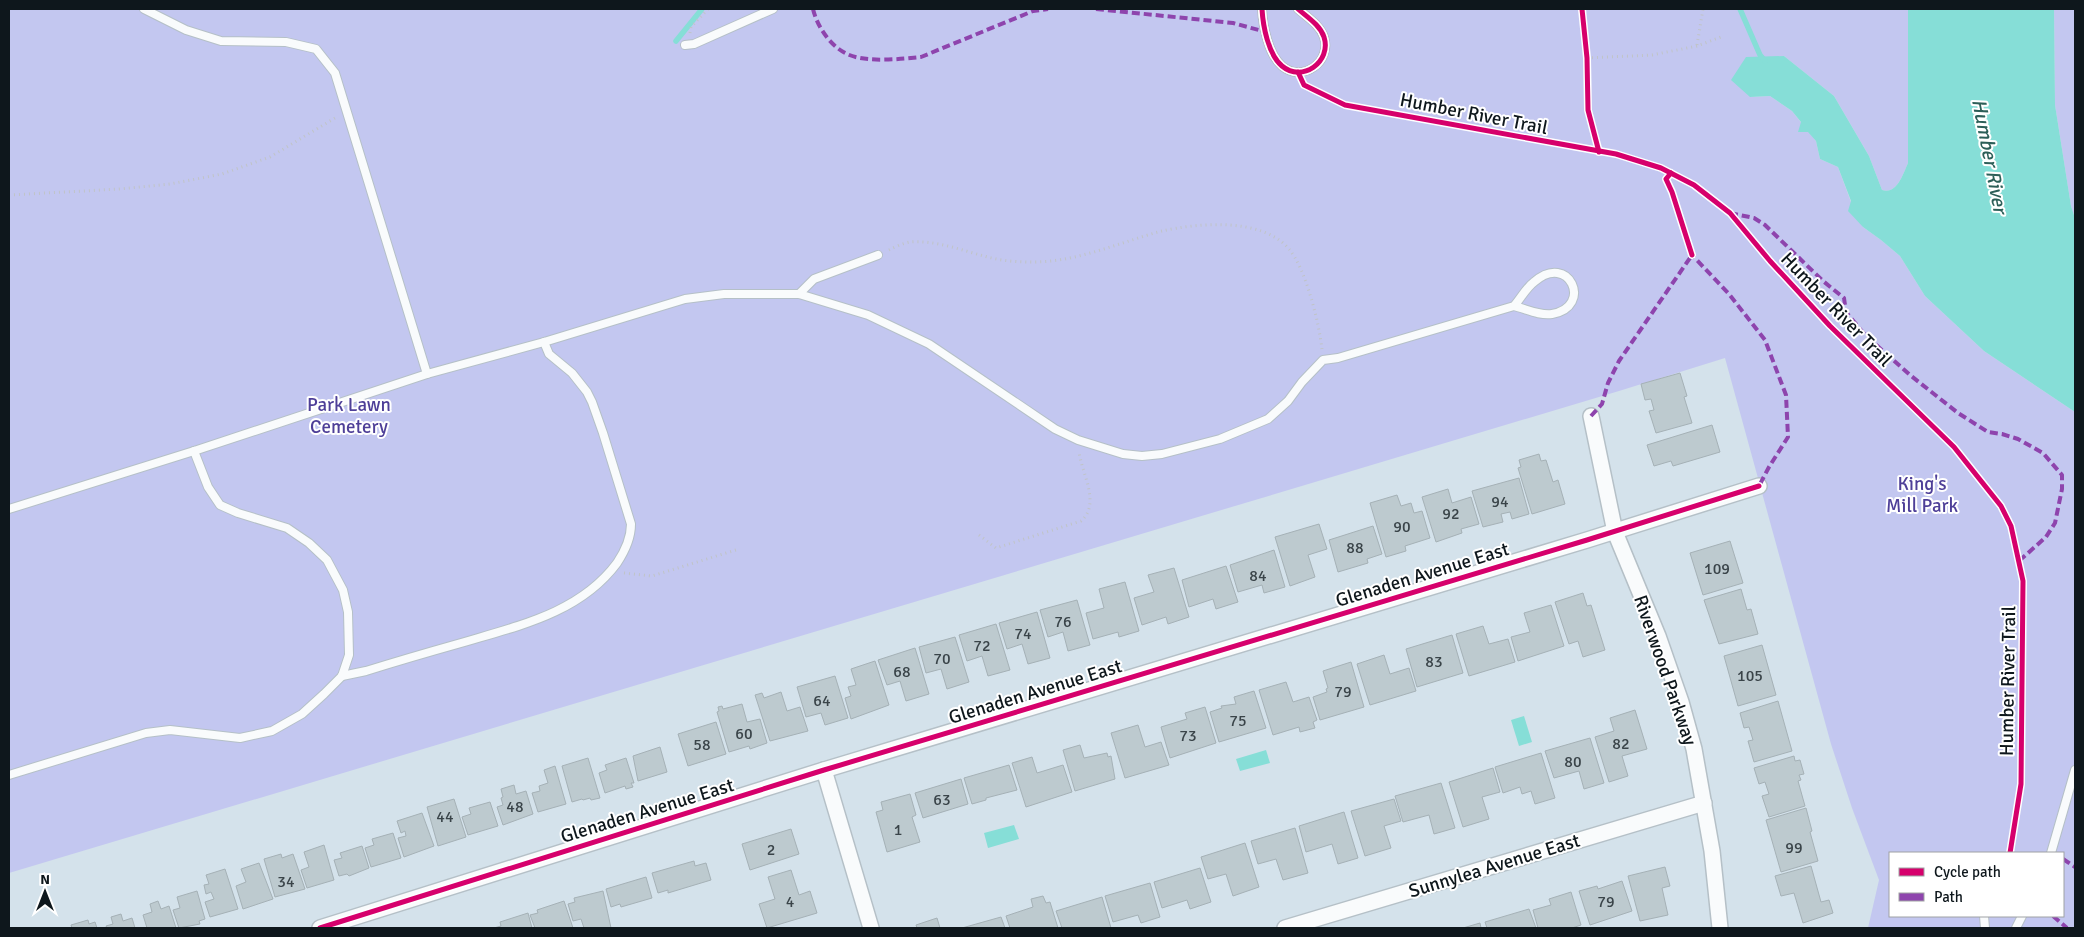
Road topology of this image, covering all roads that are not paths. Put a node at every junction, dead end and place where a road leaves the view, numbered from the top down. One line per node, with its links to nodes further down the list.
1 (144, 9): 10 (lane)
2 (773, 9): 5 (lane)
3 (1262, 9): 4 (lane)
4 (1298, 9)
5 (686, 45)
6 (878, 255): 7 (lane)
7 (799, 294): 8 (lane); 9 (lane)
8 (1514, 306): 8 (lane)
9 (544, 342): 10 (lane); 16 (lane)
10 (426, 374): 12 (lane)
11 (1591, 416): 15 (street, Riverwood Parkway)
12 (194, 451): 14 (lane); 16 (lane)
13 (1759, 486): 15 (street, Glenaden Avenue East)
14 (9, 509)
15 (1615, 532): 17 (street, Glenaden Avenue East); 20 (street, Riverwood Parkway)
16 (342, 676): 19 (lane)
17 (824, 770): 22 (street, Glenaden Avenue East); 24 (street)
18 (2075, 770): 21 (lane)
19 (9, 775)
20 (1704, 803): 25 (street, Sunnylea Avenue East); 26 (street, Riverwood Parkway)
21 (2051, 852)
22 (348, 924): 23 (street, Glenaden Avenue East)
23 (320, 928)
24 (871, 928)
25 (1285, 928)
26 (1720, 928)

